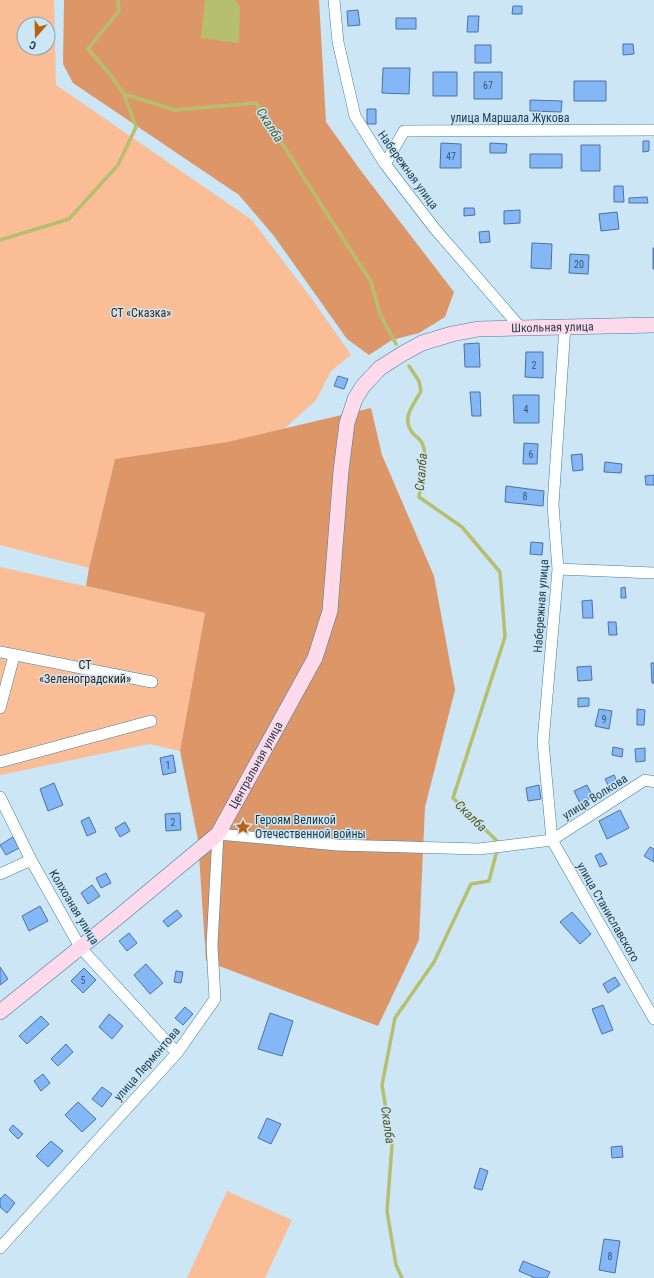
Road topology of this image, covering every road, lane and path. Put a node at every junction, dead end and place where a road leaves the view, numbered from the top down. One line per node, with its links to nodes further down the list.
1 (334, 0): 3 (street, Набережная улица)
2 (654, 130): 3 (street, улица Маршала Жукова)
3 (385, 164): 6 (street, Набережная улица)
4 (654, 325): 5 (street, Школьная улица)
5 (565, 326): 6 (street, Школьная улица); 8 (street, Набережная улица)
6 (521, 328): 7 (street, Школьная улица)
7 (347, 423): 18 (street, Центральная улица)
8 (558, 569): 9 (street); 19 (street, Набережная улица)
9 (654, 573)
10 (0, 652): 11 (street)
11 (14, 656): 12 (street); 13 (street)
12 (152, 682)
13 (0, 708)
14 (151, 721): 15 (street)
15 (0, 762)
16 (654, 782): 19 (street, улица Волкова)
17 (0, 797): 20 (street, Колхозная улица)
18 (218, 834): 19 (street); 22 (street, Центральная улица); 25 (street, улица Лермонтова)
19 (552, 840): 24 (street, улица Станиславского)
20 (32, 860): 21 (street); 22 (street, Колхозная улица)
21 (0, 874)
22 (80, 947): 23 (street, Центральная улица); 25 (street, Колхозная улица)
23 (0, 1012)
24 (654, 1019)
25 (177, 1053): 26 (street, улица Лермонтова)
26 (0, 1248)

